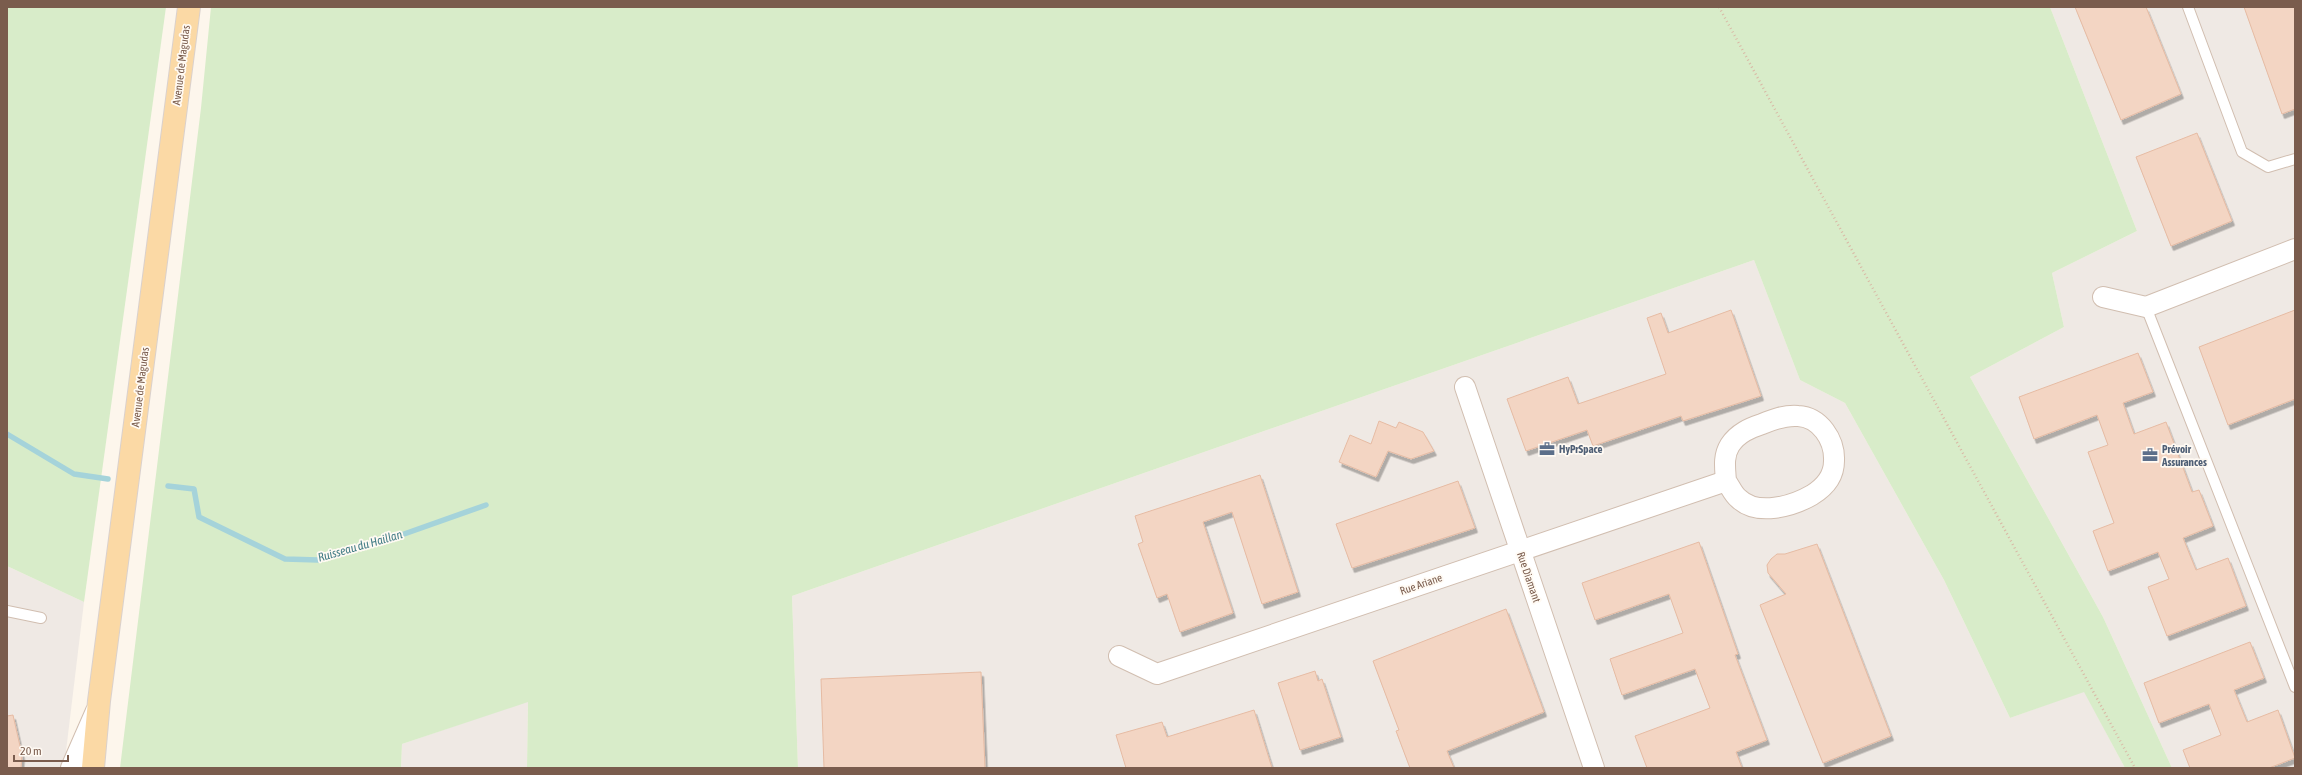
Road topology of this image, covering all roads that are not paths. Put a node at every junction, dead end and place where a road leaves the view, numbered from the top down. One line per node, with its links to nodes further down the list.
1 (189, 7): 14 (main road, Avenue de Magudas)
2 (2188, 7): 3 (lane)
3 (2295, 159)
4 (2295, 249): 6 (street)
5 (2103, 297): 6 (street)
6 (2146, 307): 13 (lane)
7 (1465, 387): 9 (street, Rue Diamant)
8 (1726, 481): 8 (street); 9 (street, Rue Ariane)
9 (1520, 550): 12 (street, Rue Ariane); 17 (street, Rue Diamant)
10 (7, 611): 11 (lane)
11 (41, 618)
12 (1119, 656)
13 (2295, 687)
14 (99, 701): 15 (main road, Avenue de Magudas); 16 (street)
15 (93, 767)
16 (72, 768)
17 (1594, 768)

